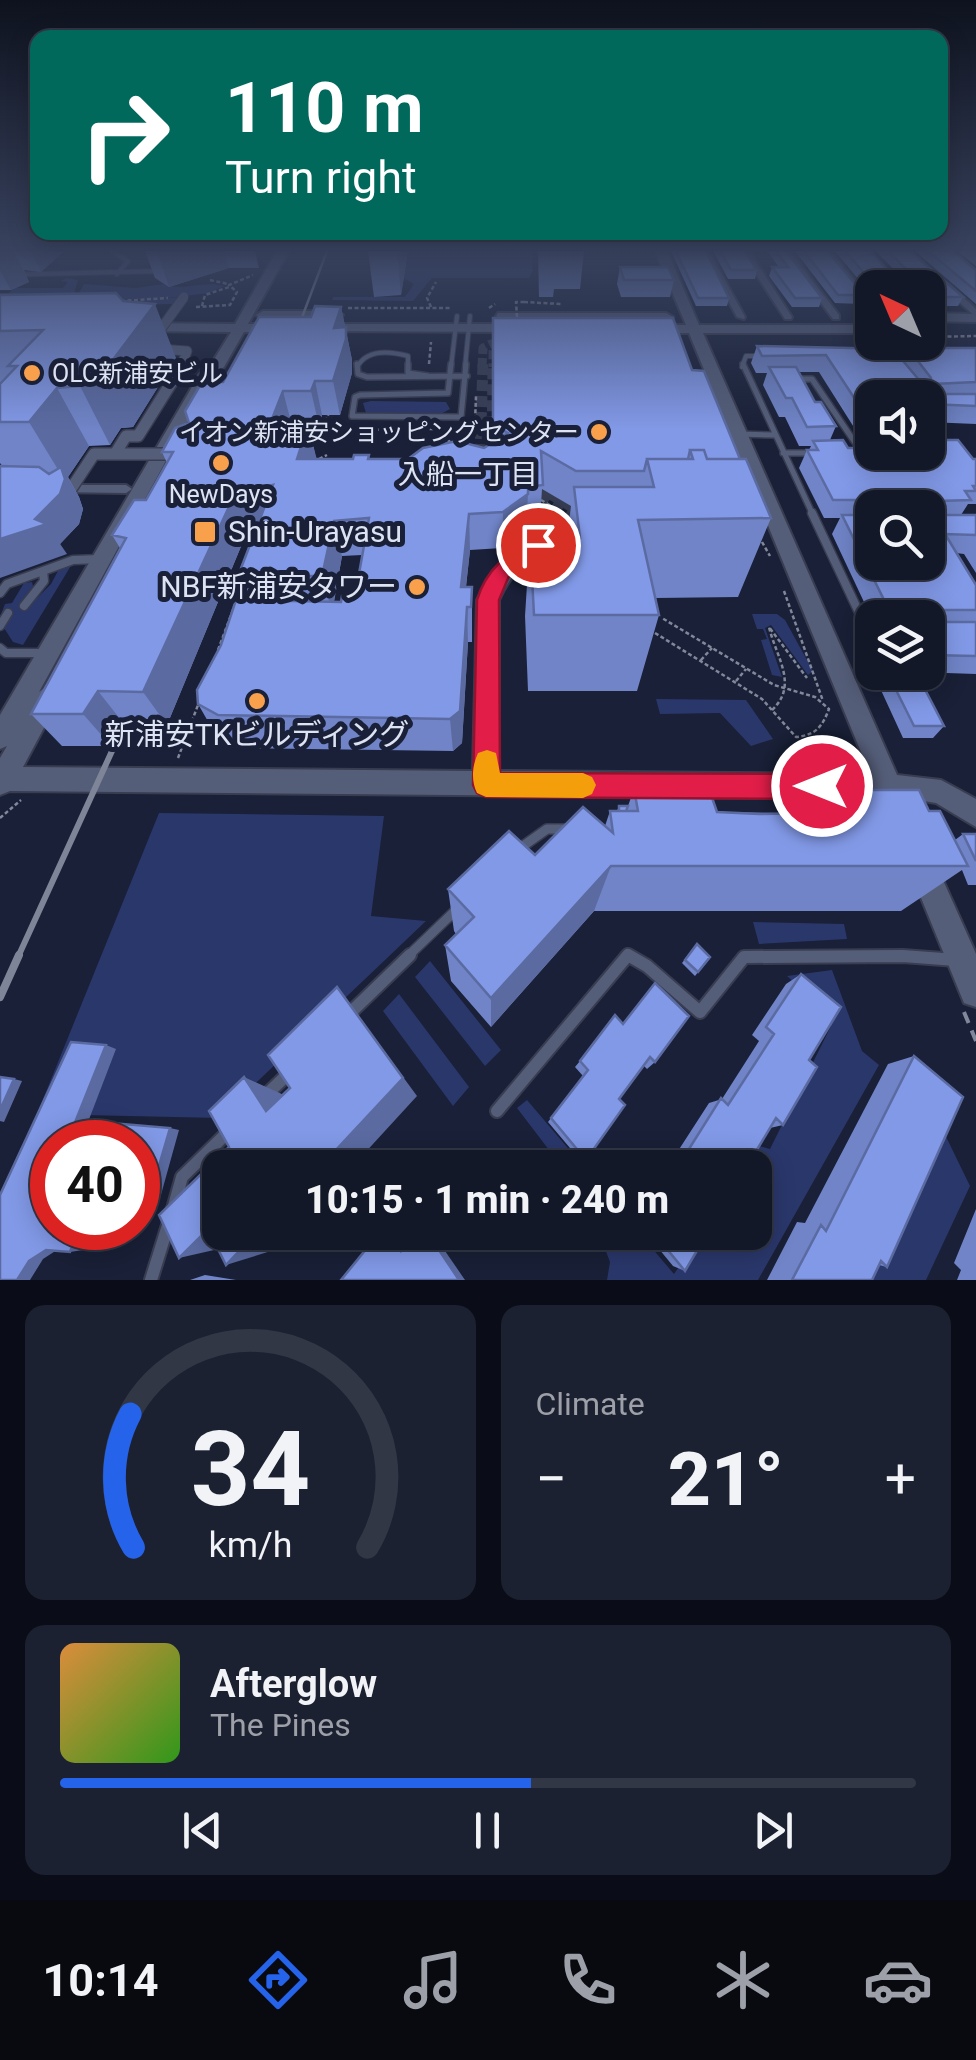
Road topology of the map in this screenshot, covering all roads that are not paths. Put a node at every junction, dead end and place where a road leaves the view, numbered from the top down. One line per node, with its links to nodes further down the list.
1 (174, 311): 32 (street, bridge)
2 (244, 311): 8 (street)
3 (686, 311): 16 (street)
4 (738, 311): 10 (street)
5 (784, 311): 11 (street)
6 (831, 311): 12 (street)
7 (116, 315): 8 (street)
8 (241, 316): 15 (street); 21 (street)
9 (976, 316): 14 (street)
10 (742, 317): 11 (street); 16 (street)
11 (788, 317): 12 (street)
12 (836, 317): 13 (street)
13 (855, 317)
14 (945, 318)
15 (461, 319): 16 (street); 23 (lane); 24 (lane)
16 (691, 323): 18 (street); 28 (street)
17 (945, 324): 19 (street)
18 (855, 328)
19 (976, 333)
20 (770, 356): 25 (lane)
21 (220, 364): 41 (street); 49 (street)
22 (428, 373): 22 (lane); 23 (lane)
23 (451, 376): 24 (lane); 24 (lane)
24 (467, 376)
25 (748, 379): 26 (lane); 29 (lane)
26 (764, 379)
27 (780, 379): 34 (lane)
28 (738, 434): 29 (lane); 53 (street)
29 (774, 435): 30 (lane)
30 (782, 453): 31 (lane); 39 (lane)
31 (818, 453)
32 (115, 454): 33 (street, bridge); 35 (street, bridge)
33 (194, 454)
34 (852, 454)
35 (76, 480): 36 (street); 37 (street, bridge)
36 (126, 489)
37 (66, 495)
38 (610, 518): 52 (street)
39 (818, 526): 40 (lane); 44 (lane)
40 (836, 526)
41 (102, 558): 42 (lane); 49 (street)
42 (43, 571): 43 (lane); 45 (lane)
43 (0, 593)
44 (855, 602)
45 (24, 606)
46 (8, 613): 47 (lane)
47 (0, 626)
48 (1, 646): 49 (lane)
49 (61, 660): 50 (street); 51 (street)
50 (0, 738)
51 (1, 781): 52 (street)
52 (486, 785): 53 (street)
53 (888, 787): 54 (street); 58 (street)
54 (976, 814)
55 (584, 829): 56 (lane)
56 (501, 866)
57 (460, 906): 60 (lane)
58 (963, 961): 59 (street); 63 (lane)
59 (976, 991)
60 (335, 1028)
61 (293, 1069): 62 (lane)
62 (252, 1110)
63 (496, 1111)
64 (238, 1123): 65 (lane)
65 (151, 1280)

